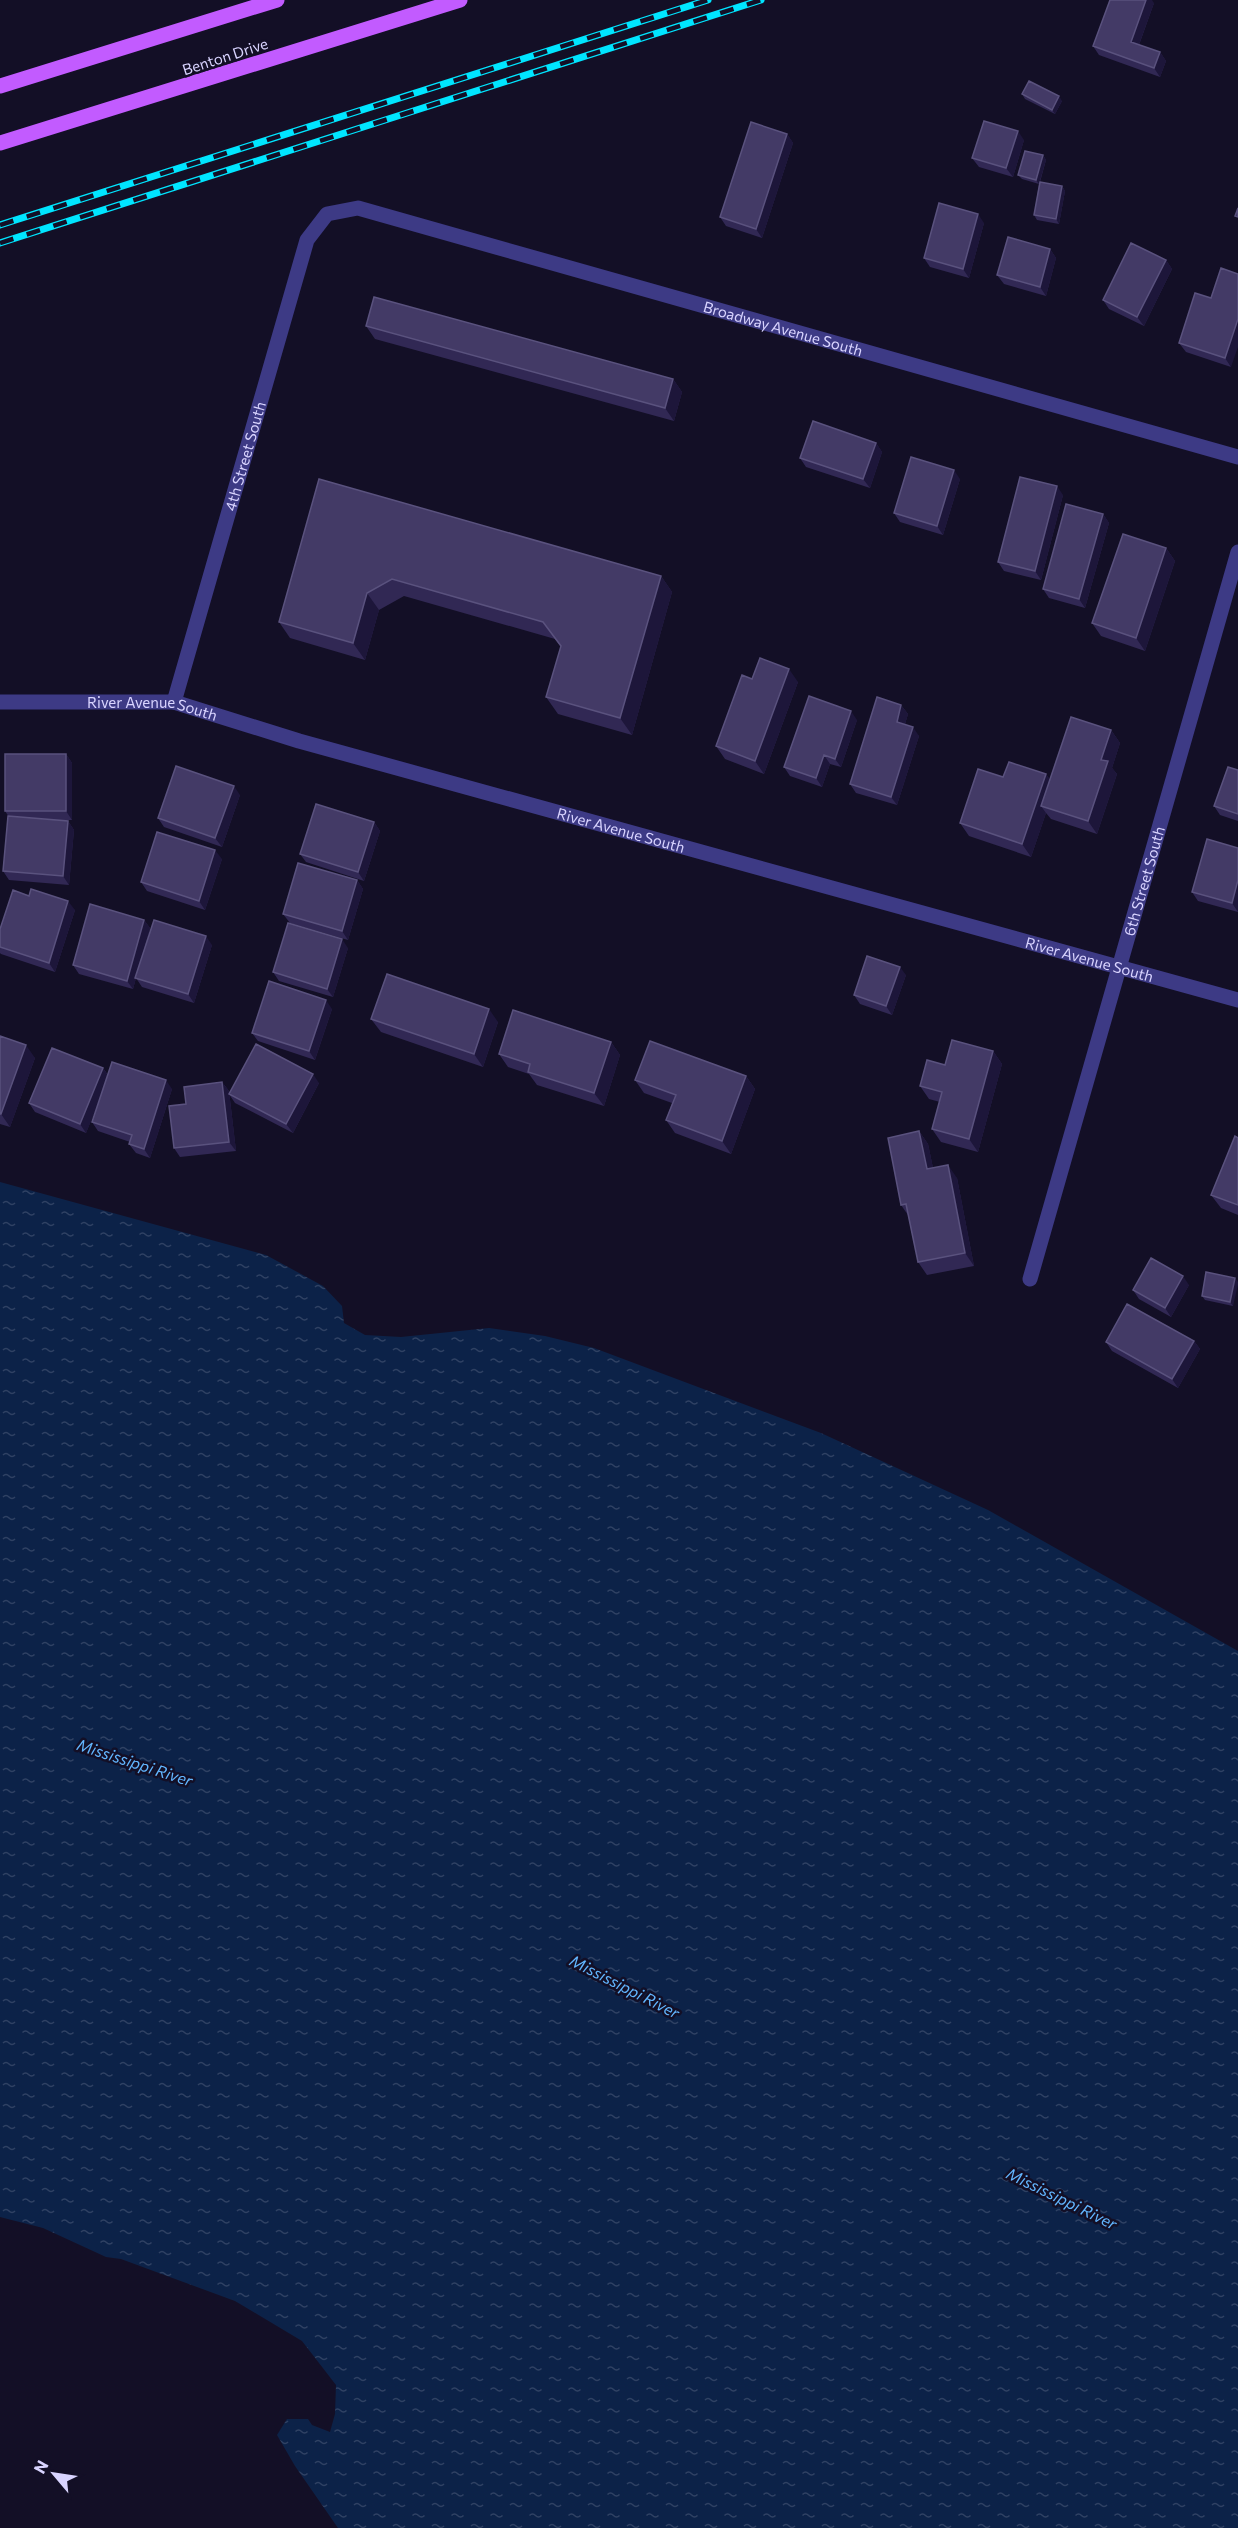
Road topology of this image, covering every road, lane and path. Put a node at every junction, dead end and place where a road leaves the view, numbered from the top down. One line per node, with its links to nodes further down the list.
1 (277, 0): 3 (main road)
2 (460, 0): 4 (main road, Benton Drive)
3 (0, 87)
4 (0, 143)
5 (327, 214): 6 (street, Broadway Avenue South); 9 (street, 4th Street South)
6 (1238, 457)
7 (1238, 552): 10 (street, 6th Street South)
8 (0, 702): 9 (street, River Avenue South)
9 (174, 702): 10 (street, River Avenue South)
10 (1120, 968): 11 (street, River Avenue South); 12 (street, 6th Street South)
11 (1238, 1000)
12 (1030, 1280)

